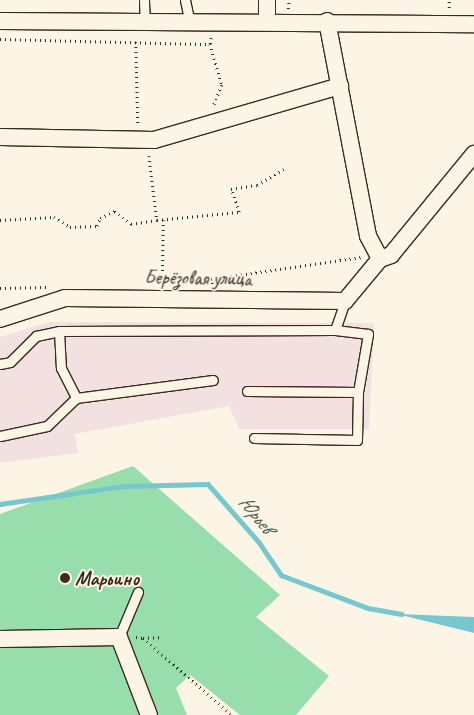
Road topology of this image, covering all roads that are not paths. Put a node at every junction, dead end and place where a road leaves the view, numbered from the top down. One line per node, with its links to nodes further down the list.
1 (144, 0): 7 (lane)
2 (185, 0): 9 (lane)
3 (267, 0): 4 (street)
4 (267, 20): 6 (street); 9 (street)
5 (0, 21): 7 (street)
6 (327, 21): 8 (street); 10 (street)
7 (145, 24): 9 (street)
8 (474, 24)
9 (190, 25)
10 (340, 86): 11 (street); 13 (street)
11 (0, 137)
12 (474, 154): 13 (street)
13 (380, 259): 14 (street)
14 (345, 301): 15 (street, Берёзовая улица); 16 (lane)
15 (0, 318)
16 (335, 330): 17 (lane); 21 (lane)
17 (59, 331): 18 (lane); 22 (lane)
18 (0, 364)
19 (213, 380): 22 (lane)
20 (247, 390): 21 (lane)
21 (358, 392): 24 (lane)
22 (76, 398): 23 (lane)
23 (0, 436)
24 (254, 438)
25 (138, 592): 26 (lane)
26 (119, 637): 27 (street); 28 (street)
27 (0, 638)
28 (149, 715)

